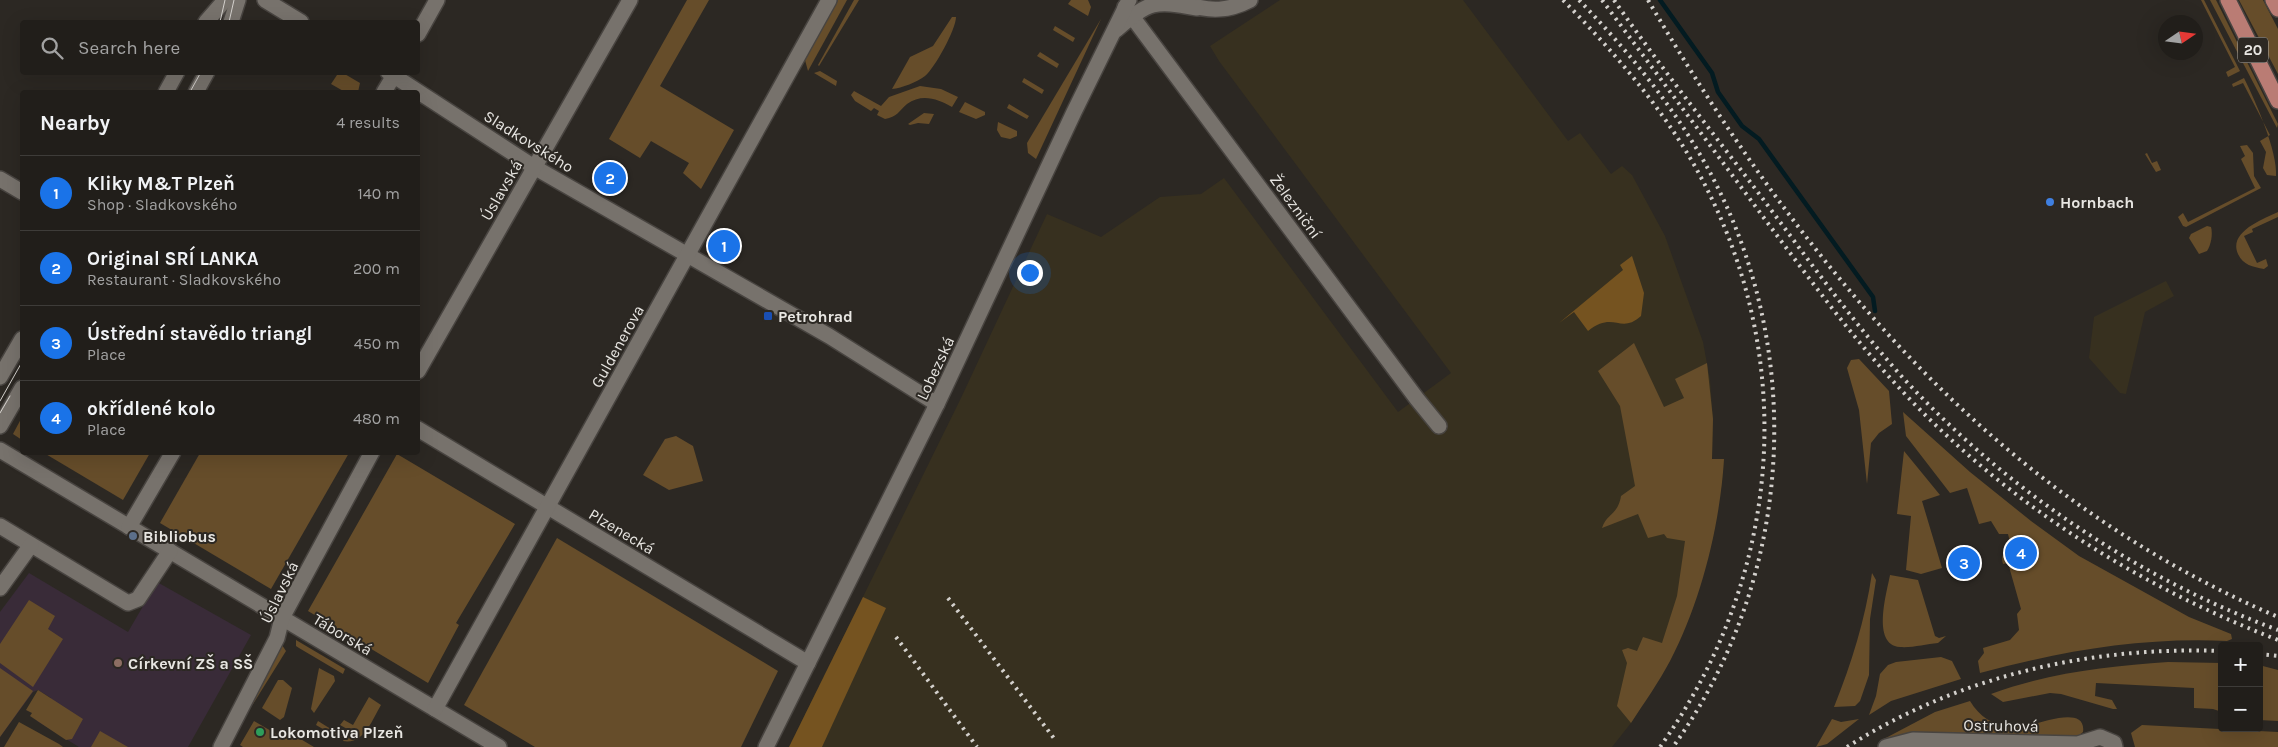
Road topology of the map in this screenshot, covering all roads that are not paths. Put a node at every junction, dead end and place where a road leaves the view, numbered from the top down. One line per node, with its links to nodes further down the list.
1 (225, 0): 15 (street)
2 (238, 0): 16 (street)
3 (265, 0): 17 (street)
4 (437, 0): 18 (street)
5 (630, 0): 29 (street, Úslavská)
6 (829, 0): 32 (street, Guldenerova)
7 (1158, 0): 12 (street); 13 (street)
8 (1178, 0): 13 (street)
9 (1250, 0): 13 (street)
10 (2228, 0): 28 (main road, 20)
11 (2273, 0): 14 (main road)
12 (1129, 8): 37 (street, Lobezská); 39 (street, Železniční)
13 (1197, 8)
14 (2278, 9)
15 (208, 20)
16 (232, 20)
17 (299, 20)
18 (420, 30)
19 (175, 75): 23 (street)
20 (205, 75): 24 (street)
21 (392, 75): 25 (street)
22 (394, 75): 26 (street, Sladkovského)
23 (167, 90)
24 (197, 90)
25 (385, 90)
26 (416, 90)
27 (420, 92): 29 (street, Sladkovského)
28 (2278, 101)
29 (534, 167): 32 (street, Sladkovského); 34 (street, Úslavská)
30 (0, 179): 31 (street)
31 (20, 191)
32 (687, 255): 37 (street, Sladkovského); 44 (street, Guldenerova)
33 (20, 342): 35 (street)
34 (420, 367)
35 (0, 377)
36 (20, 391): 38 (street)
37 (937, 404): 51 (street, Lobezská)
38 (0, 426)
39 (1439, 426)
40 (420, 430): 44 (street, Plzenecká)
41 (0, 450): 46 (street, Táborská)
42 (171, 455): 46 (street)
43 (370, 455): 50 (street, Úslavská)
44 (547, 506): 51 (street, Plzenecká); 52 (street, Guldenerova)
45 (0, 526): 47 (street)
46 (129, 526): 48 (street, Táborská)
47 (31, 545): 48 (street); 49 (street)
48 (170, 551): 50 (street, Táborská)
49 (0, 588)
50 (282, 618): 52 (street, Táborská); 54 (street, Úslavská)
51 (808, 663): 56 (street, Lobezská)
52 (435, 709): 55 (street, Táborská)
53 (2114, 745): 57 (street, Ostruhová)
54 (221, 747)
55 (499, 747)
56 (766, 747)
57 (1886, 747)

